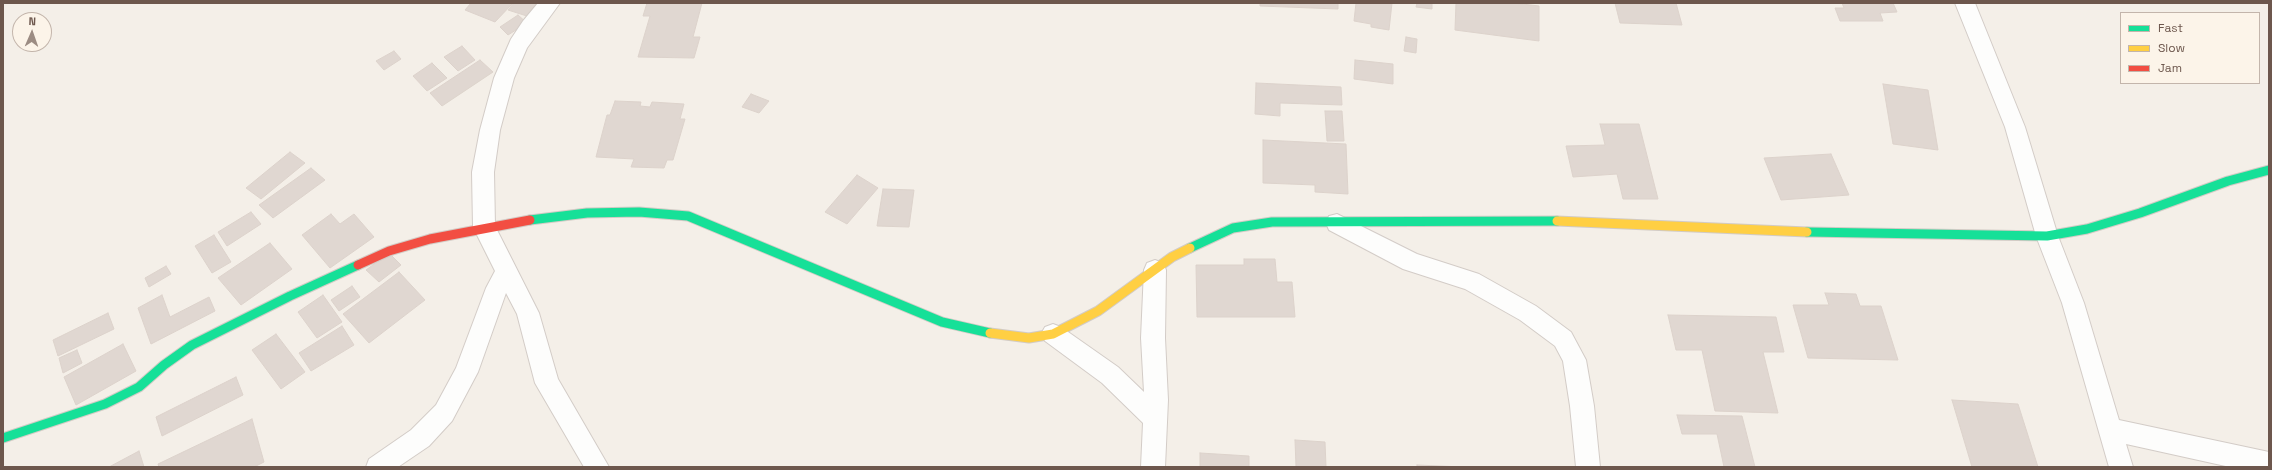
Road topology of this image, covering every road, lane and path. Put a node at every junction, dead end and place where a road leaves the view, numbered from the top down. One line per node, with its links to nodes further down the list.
1 (550, 3): 5 (street)
2 (1965, 3): 6 (street)
3 (2269, 170): 6 (street)
4 (1337, 223): 6 (street); 7 (street); 17 (street)
5 (484, 227): 8 (street); 9 (street); 12 (street)
6 (2047, 236): 11 (street)
7 (1155, 270): 9 (street); 10 (street)
8 (506, 272): 14 (street); 15 (street)
9 (1053, 334): 10 (street)
10 (1155, 419): 16 (street)
11 (2110, 429): 13 (street); 18 (street)
12 (3, 438)
13 (2269, 464)
14 (378, 467)
15 (597, 467)
16 (1153, 467)
17 (1588, 467)
18 (2121, 467)

